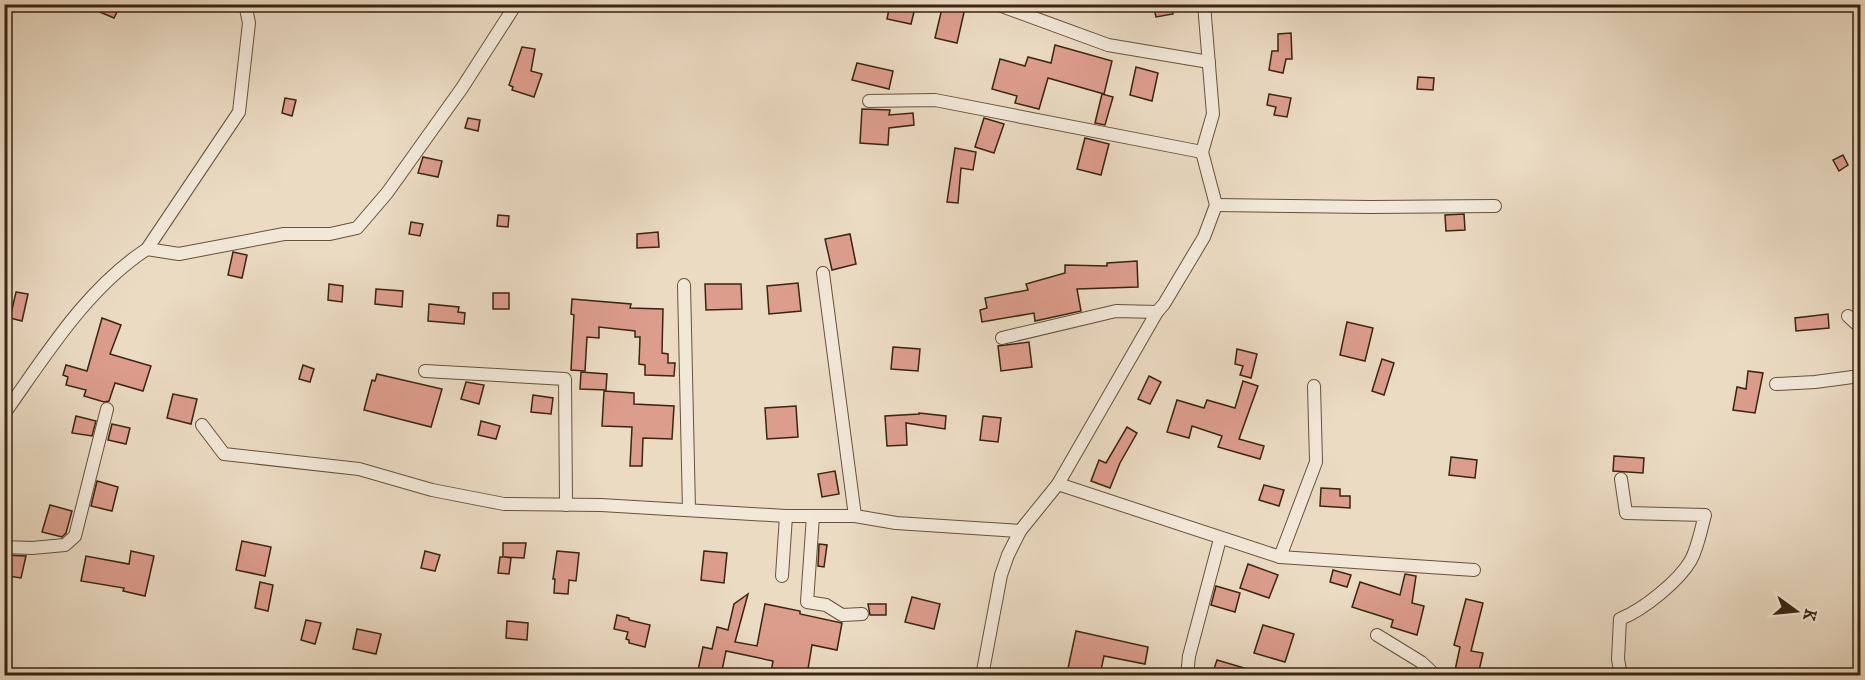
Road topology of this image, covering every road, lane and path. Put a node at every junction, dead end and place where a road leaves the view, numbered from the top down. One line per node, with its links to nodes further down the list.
1 (245, 4): 10 (street)
2 (516, 4): 10 (street)
3 (996, 4): 5 (street)
4 (1204, 4): 5 (street)
5 (1209, 62): 7 (street)
6 (869, 101): 7 (street)
7 (1202, 152): 8 (street)
8 (1216, 205): 9 (street); 13 (street)
9 (1495, 206)
10 (147, 249): 22 (street)
11 (823, 273): 30 (street)
12 (684, 285): 27 (street)
13 (1157, 312): 16 (street); 25 (street)
14 (1848, 316): 15 (street)
15 (1860, 327)
16 (1002, 338)
17 (425, 371): 26 (street)
18 (1860, 376): 19 (street)
19 (1776, 384)
20 (1314, 386): 34 (street)
21 (107, 409): 33 (street)
22 (4, 414)
23 (202, 425): 26 (street)
24 (1621, 479): 42 (street)
25 (1058, 484): 31 (street); 32 (street)
26 (566, 505): 27 (street)
27 (689, 510): 28 (street)
28 (786, 516): 29 (street); 36 (street)
29 (813, 516): 30 (street); 37 (street)
30 (855, 516): 31 (street)
31 (1020, 531): 39 (street)
32 (1220, 539): 34 (street); 40 (street)
33 (4, 547)
34 (1280, 557): 35 (street)
35 (1474, 570)
36 (782, 576)
37 (862, 614)
38 (1377, 635): 41 (street)
39 (982, 675)
40 (1186, 675)
41 (1436, 675)
42 (1621, 675)

